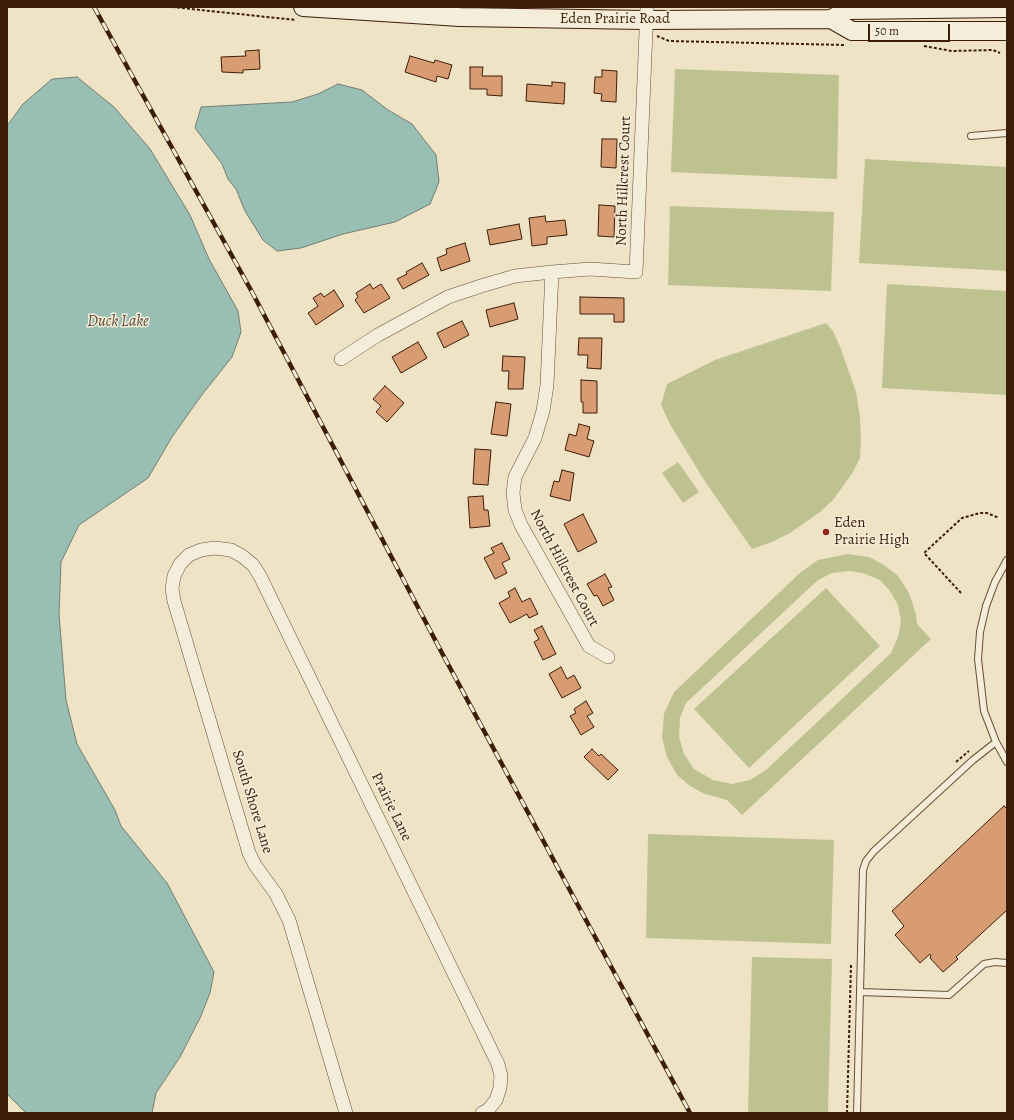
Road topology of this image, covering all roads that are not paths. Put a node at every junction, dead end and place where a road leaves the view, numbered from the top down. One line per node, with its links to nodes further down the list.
1 (304, 7): 3 (main road, Eden Prairie Road)
2 (1007, 8): 5 (main road, Eden Prairie Road)
3 (400, 11): 4 (main road, Eden Prairie Road)
4 (646, 13): 5 (main road, Eden Prairie Road); 9 (street, North Hillcrest Court)
5 (831, 13): 6 (main road)
6 (1007, 31)
7 (1007, 133): 8 (lane)
8 (972, 136)
9 (552, 272): 10 (street, North Hillcrest Court); 13 (street, North Hillcrest Court)
10 (341, 359)
11 (201, 550): 18 (street, South Shore Lane); 19 (street, Prairie Lane)
12 (1007, 560): 14 (lane)
13 (608, 657)
14 (996, 742): 15 (lane); 17 (lane)
15 (1007, 762)
16 (1007, 963): 17 (lane)
17 (860, 992): 20 (lane)
18 (346, 1113)
19 (482, 1113)
20 (857, 1113)

